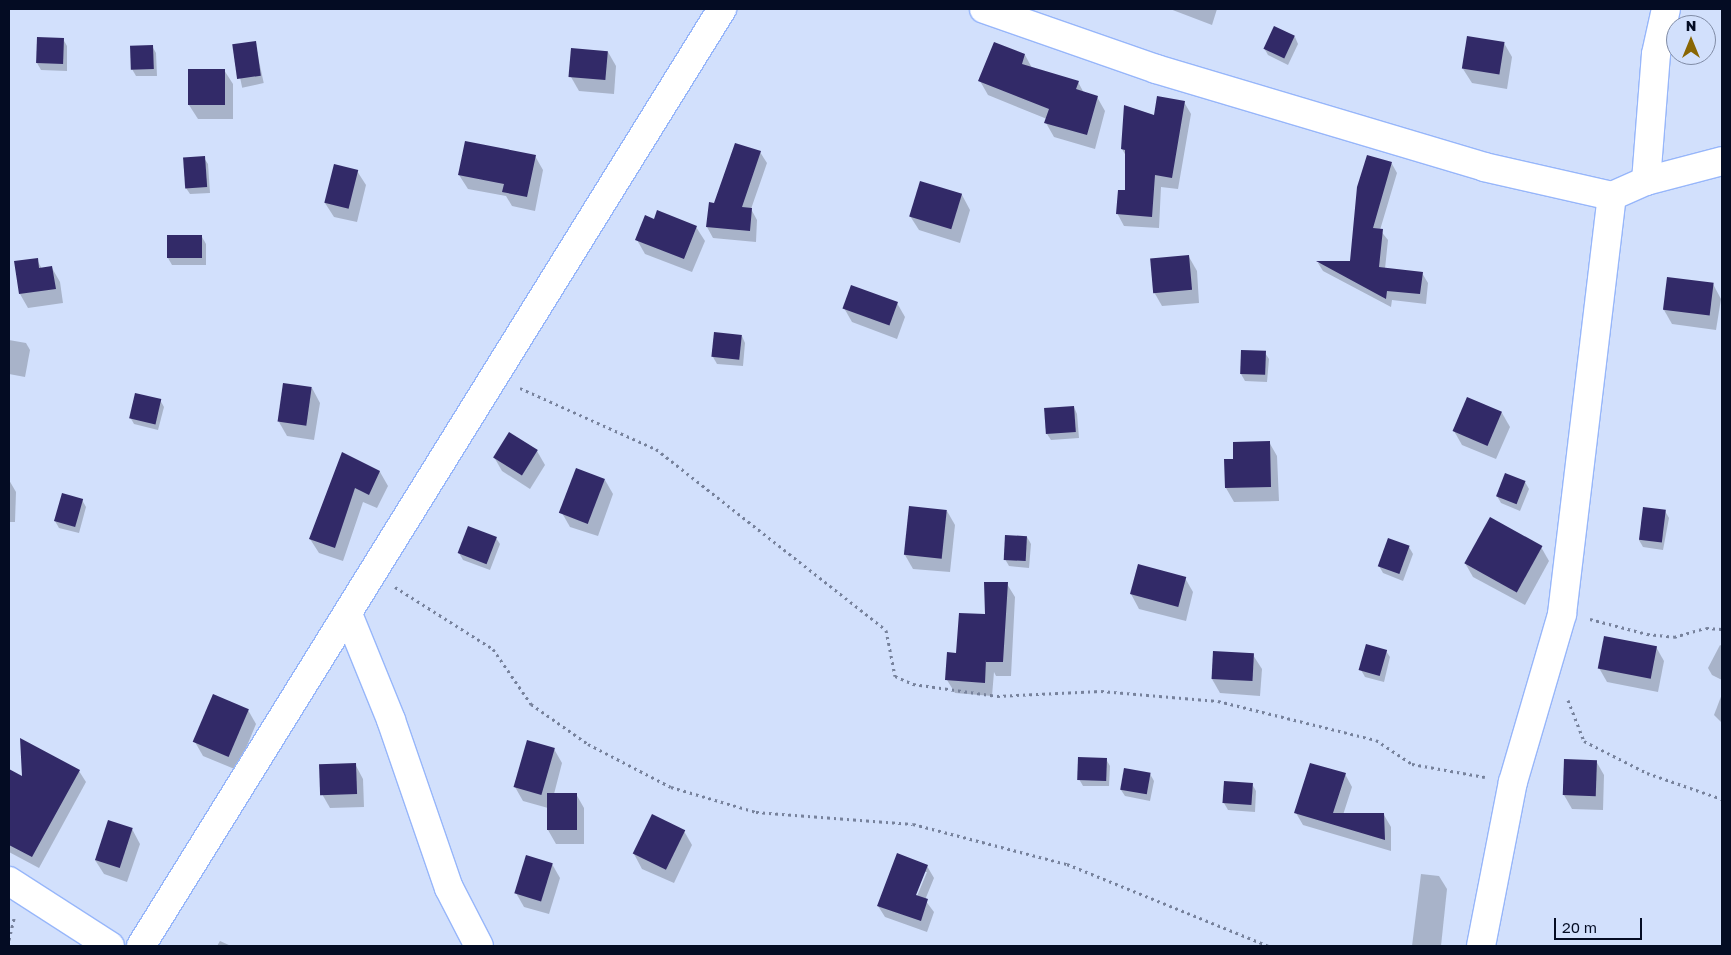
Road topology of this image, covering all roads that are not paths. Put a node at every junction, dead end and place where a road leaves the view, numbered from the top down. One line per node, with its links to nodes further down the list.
1 (722, 9): 7 (street)
2 (984, 9): 6 (street)
3 (1666, 9): 5 (street)
4 (1722, 161): 5 (street)
5 (1646, 181): 6 (street)
6 (1612, 196): 12 (street)
7 (348, 614): 10 (street); 11 (street)
8 (9, 881): 9 (street)
9 (110, 946)
10 (141, 946)
11 (479, 946)
12 (1481, 946)

